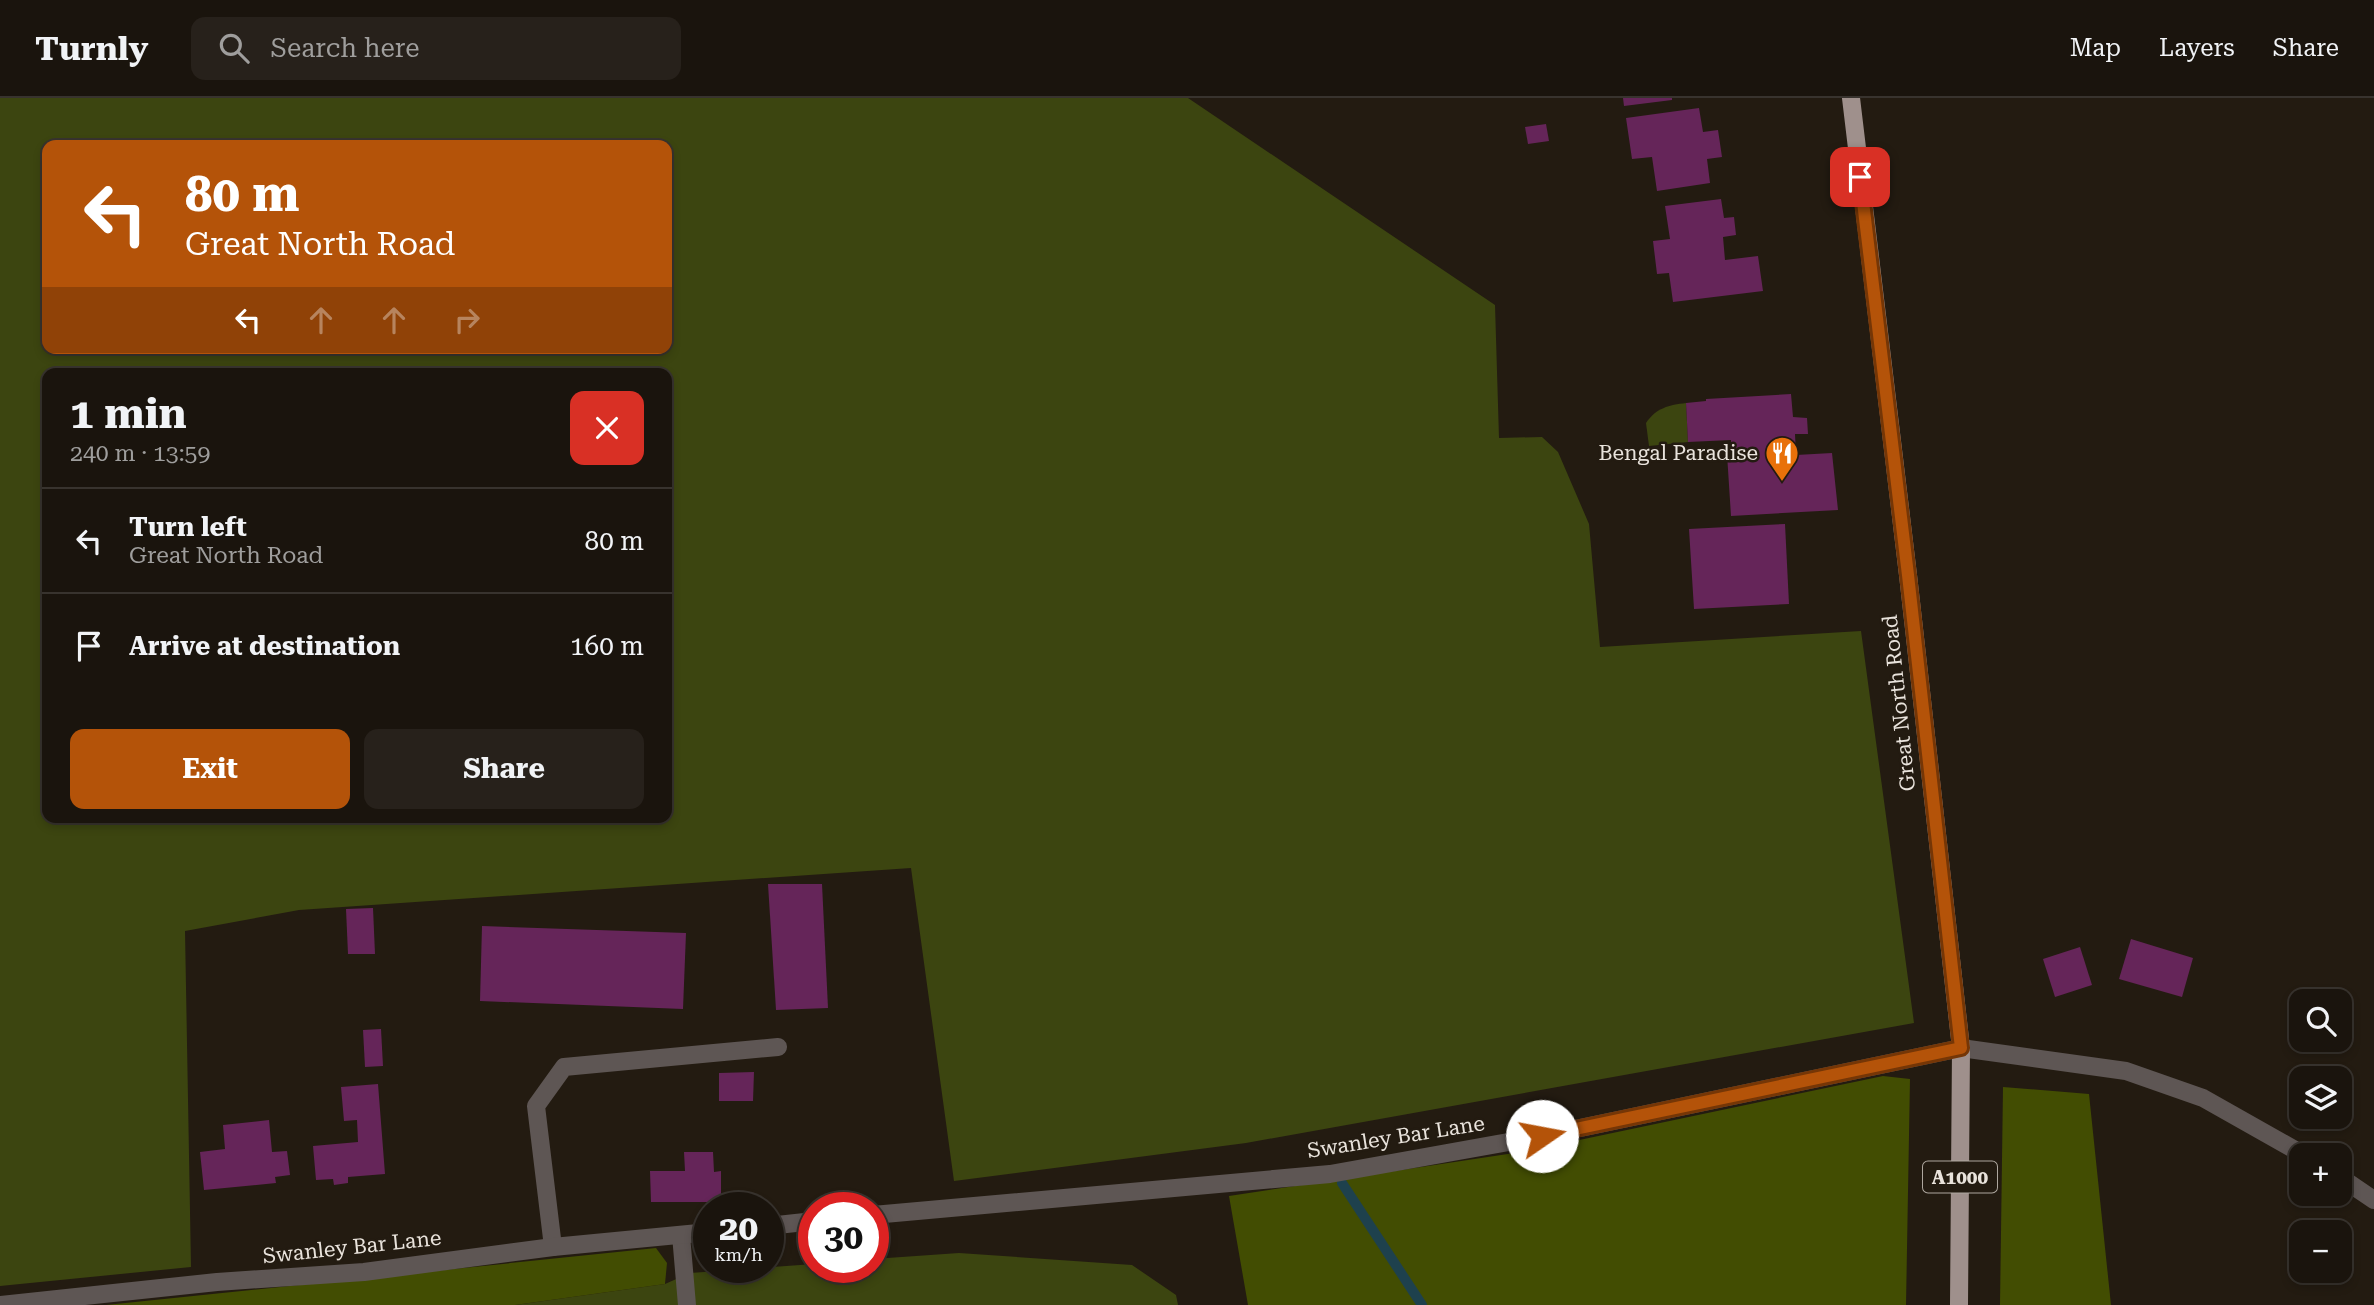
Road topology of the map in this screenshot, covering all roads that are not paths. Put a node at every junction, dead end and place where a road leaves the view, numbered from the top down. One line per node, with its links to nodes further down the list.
1 (1850, 98): 3 (main road, Great North Road / A1000)
2 (778, 1047): 10 (street)
3 (1961, 1048): 4 (street, Swanley Bar Lane); 7 (street, Swanley Bar Lane); 13 (main road, Great North Road / A1000)
4 (2289, 1147)
5 (2352, 1185): 6 (street)
6 (2374, 1200)
7 (889, 1213)
8 (693, 1234): 9 (street, Swanley Bar Lane)
9 (681, 1235): 10 (street, Swanley Bar Lane); 12 (street)
10 (553, 1247): 11 (street, Swanley Bar Lane)
11 (0, 1304)
12 (687, 1305)
13 (1959, 1305)

